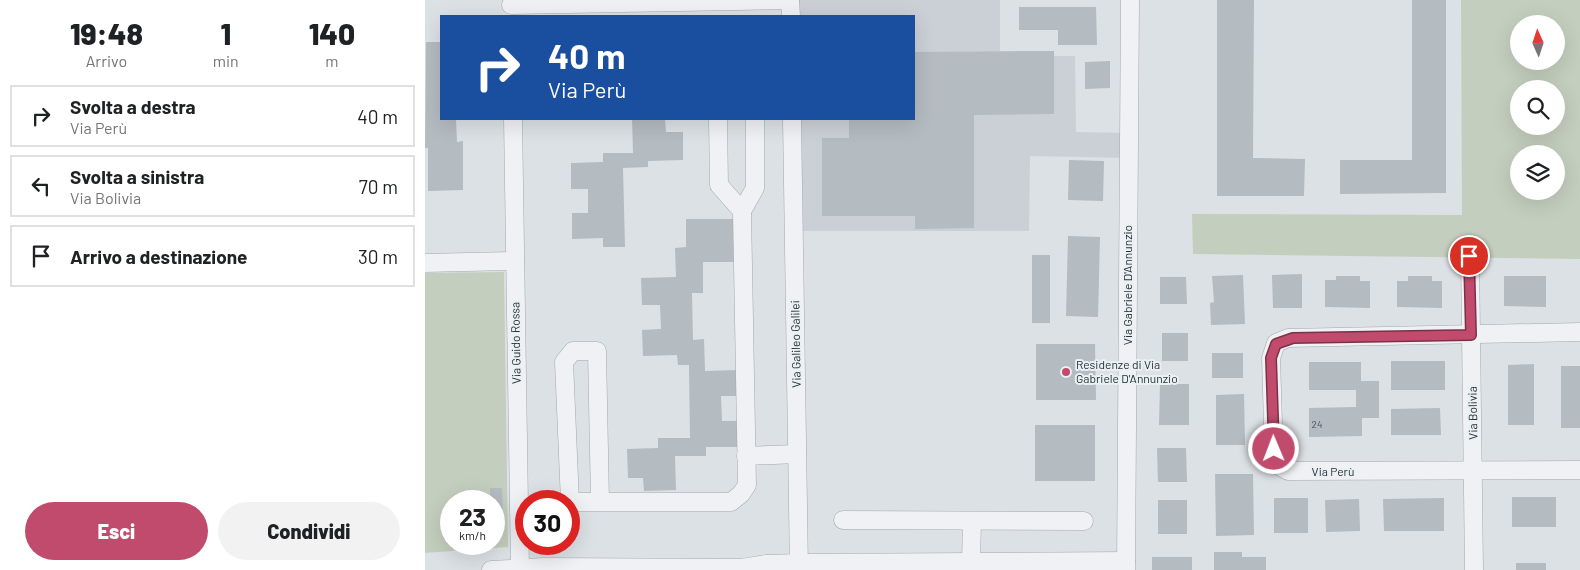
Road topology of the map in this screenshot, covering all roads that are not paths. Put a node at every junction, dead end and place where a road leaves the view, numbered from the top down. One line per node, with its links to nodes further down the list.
1 (790, 0): 5 (street); 6 (street)
2 (1130, 0): 26 (street, Via Gabriele D'Annunzio)
3 (511, 7): 4 (street)
4 (717, 9): 5 (street)
5 (754, 9)
6 (791, 15)
7 (513, 120): 13 (street, Via Guido Rossa)
8 (718, 120): 11 (street)
9 (755, 120): 11 (street)
10 (792, 120): 17 (street, Via Galileo Galilei)
11 (742, 210): 18 (street)
12 (1469, 256): 16 (street, Via Bolivia)
13 (515, 261): 14 (street); 28 (street, Via Guido Rossa)
14 (425, 262)
15 (1580, 332): 16 (street, Via Perù)
16 (1471, 335): 20 (street, Via Bolivia); 20 (street, Via Perù)
17 (797, 454): 18 (street); 27 (street, Via Galileo Galilei)
18 (746, 456): 21 (street)
19 (1580, 470): 20 (street, Via Perù)
20 (1474, 471): 31 (street, Via Bolivia)
21 (600, 502): 21 (street)
22 (843, 520): 23 (street)
23 (972, 520): 24 (street); 25 (street)
24 (1084, 521)
25 (971, 562): 26 (street); 27 (street)
26 (1126, 565)
27 (799, 566): 29 (street)
28 (520, 569): 29 (street); 30 (street)
29 (640, 569)
30 (491, 570)
31 (1474, 570)

